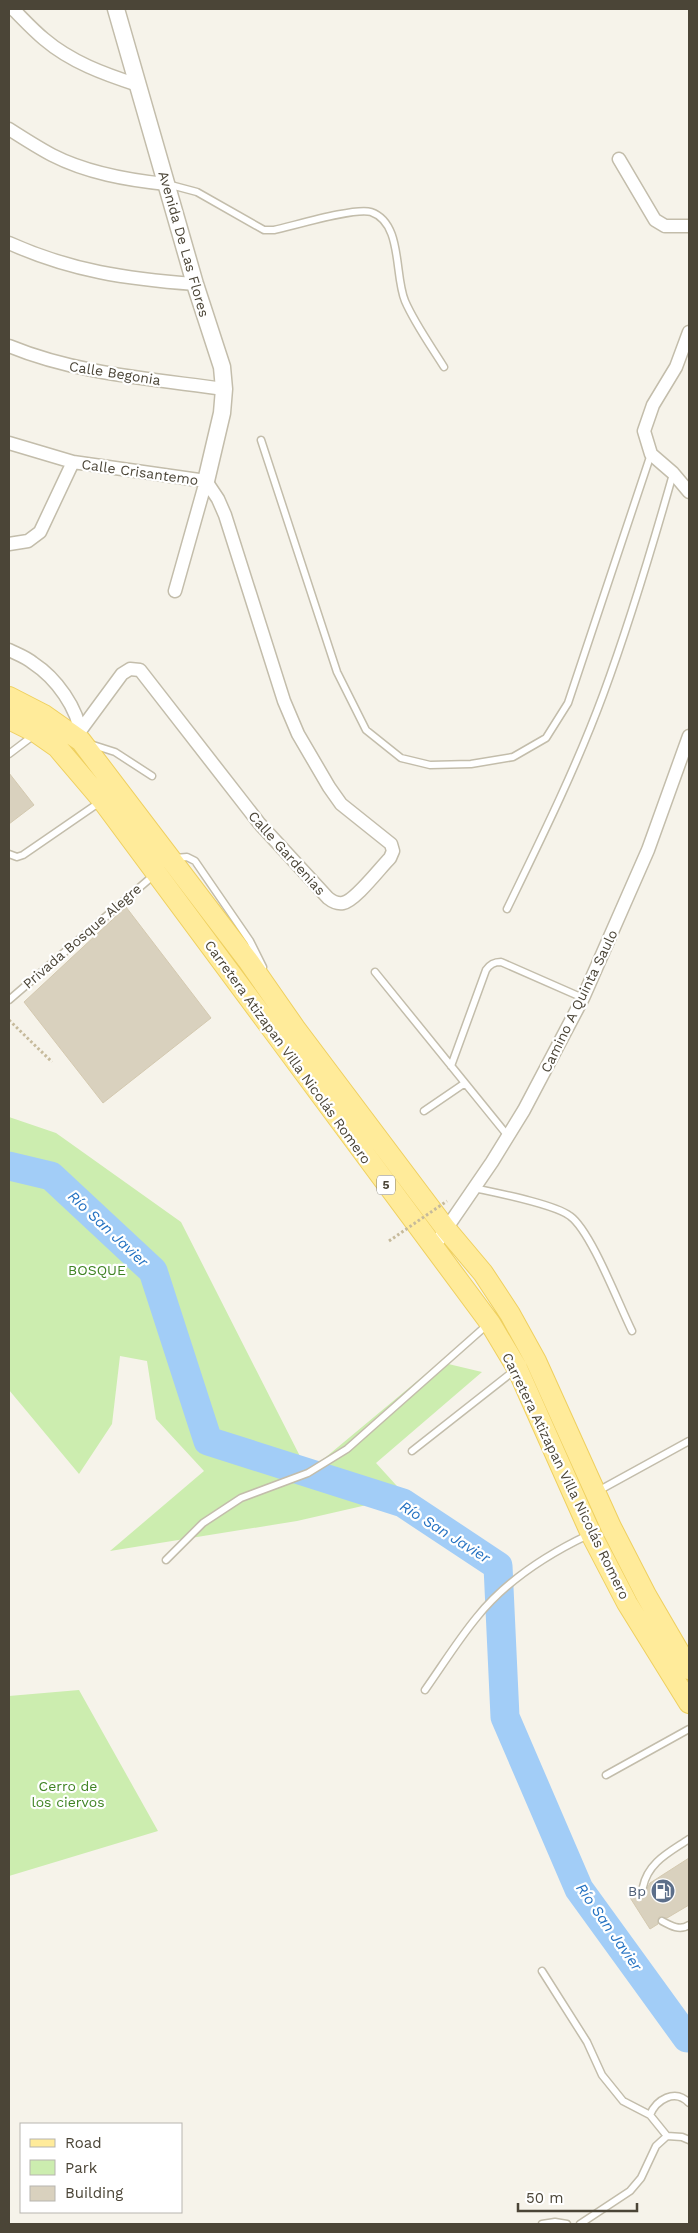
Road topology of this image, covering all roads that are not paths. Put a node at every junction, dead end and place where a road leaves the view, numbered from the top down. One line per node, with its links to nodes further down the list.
1 (13, 9): 3 (street)
2 (116, 9): 3 (street, Avenida De Las Flores)
3 (138, 84): 6 (street, Avenida De Las Flores)
4 (9, 129): 6 (street)
5 (619, 159): 7 (street)
6 (166, 184): 9 (street, Avenida De Las Flores); 12 (lane)
7 (689, 226)
8 (9, 243): 9 (street)
9 (195, 284): 13 (street, Avenida De Las Flores)
10 (689, 332): 16 (street)
11 (9, 346): 13 (street, Calle Begonia)
12 (444, 367)
13 (224, 389): 19 (street, Avenida De Las Flores)
14 (262, 440): 16 (lane)
15 (9, 443): 17 (street, Calle Crisantemo)
16 (652, 454): 18 (street)
17 (73, 462): 19 (street, Calle Crisantemo); 21 (street)
18 (673, 473): 20 (street); 34 (lane)
19 (206, 482): 22 (street); 27 (street, Calle Gardenias)
20 (689, 492)
21 (9, 544)
22 (175, 591)
23 (9, 650): 27 (street)
24 (9, 697): 27 (main road, Carretera Atizapan Villa Nicolás Romero / 5)
25 (9, 719): 26 (main road, Carretera Atizapan Villa Nicolás Romero / 5)
26 (37, 732): 29 (lane); 31 (main road, Carretera Atizapan Villa Nicolás Romero / 5)
27 (81, 736): 30 (lane); 33 (main road, Carretera Atizapan Villa Nicolás Romero / 5)
28 (689, 736): 36 (street, Camino A Quinta Saulo)
29 (9, 754)
30 (152, 776)
31 (102, 800): 32 (lane); 33 (main road, Carretera Atizapan Villa Nicolás Romero / 5)
32 (9, 854)
33 (164, 866): 37 (lane, Privada Bosque Alegre); 43 (main road, Carretera Atizapan Villa Nicolás Romero / 5); 44 (main road, Carretera Atizapan Villa Nicolás Romero / 5)
34 (507, 909)
35 (375, 972): 38 (lane)
36 (583, 998): 38 (lane); 41 (street, Camino A Quinta Saulo)
37 (9, 1000)
38 (451, 1066): 39 (lane)
39 (465, 1083): 40 (lane); 41 (lane)
40 (424, 1111)
41 (508, 1136): 42 (street, Camino A Quinta Saulo)
42 (474, 1188): 43 (street, Camino A Quinta Saulo); 47 (lane)
43 (446, 1229): 44 (street, Camino A Quinta Saulo); 45 (main road, Carretera Atizapan Villa Nicolás Romero / 5)
44 (432, 1248): 45 (main road, Carretera Atizapan Villa Nicolás Romero / 5)
45 (473, 1280): 46 (main road, Carretera Atizapan Villa Nicolás Romero / 5); 51 (main road, Carretera Atizapan Villa Nicolás Romero / 5)
46 (490, 1323): 48 (main road, Carretera Atizapan Villa Nicolás Romero / 5); 53 (lane)
47 (632, 1331)
48 (517, 1368): 50 (lane); 52 (main road, Carretera Atizapan Villa Nicolás Romero / 5)
49 (689, 1441): 51 (lane)
50 (412, 1451)
51 (595, 1493): 54 (main road, Carretera Atizapan Villa Nicolás Romero / 5)
52 (591, 1534): 55 (lane); 56 (main road, Carretera Atizapan Villa Nicolás Romero / 5)
53 (166, 1560)
54 (689, 1669)
55 (424, 1690)
56 (689, 1704)
57 (689, 1729): 58 (lane)
58 (606, 1775)
59 (689, 1839): 60 (lane)
60 (643, 1887)
61 (662, 1922): 62 (lane)
62 (689, 1925)
63 (542, 1971): 65 (lane)
64 (689, 2103): 65 (lane)
65 (650, 2115): 67 (lane)
66 (689, 2131): 68 (lane)
67 (668, 2136): 68 (lane); 72 (lane)
68 (682, 2137): 69 (lane)
69 (689, 2140)
70 (542, 2224): 71 (lane)
71 (567, 2224)
72 (580, 2224)

